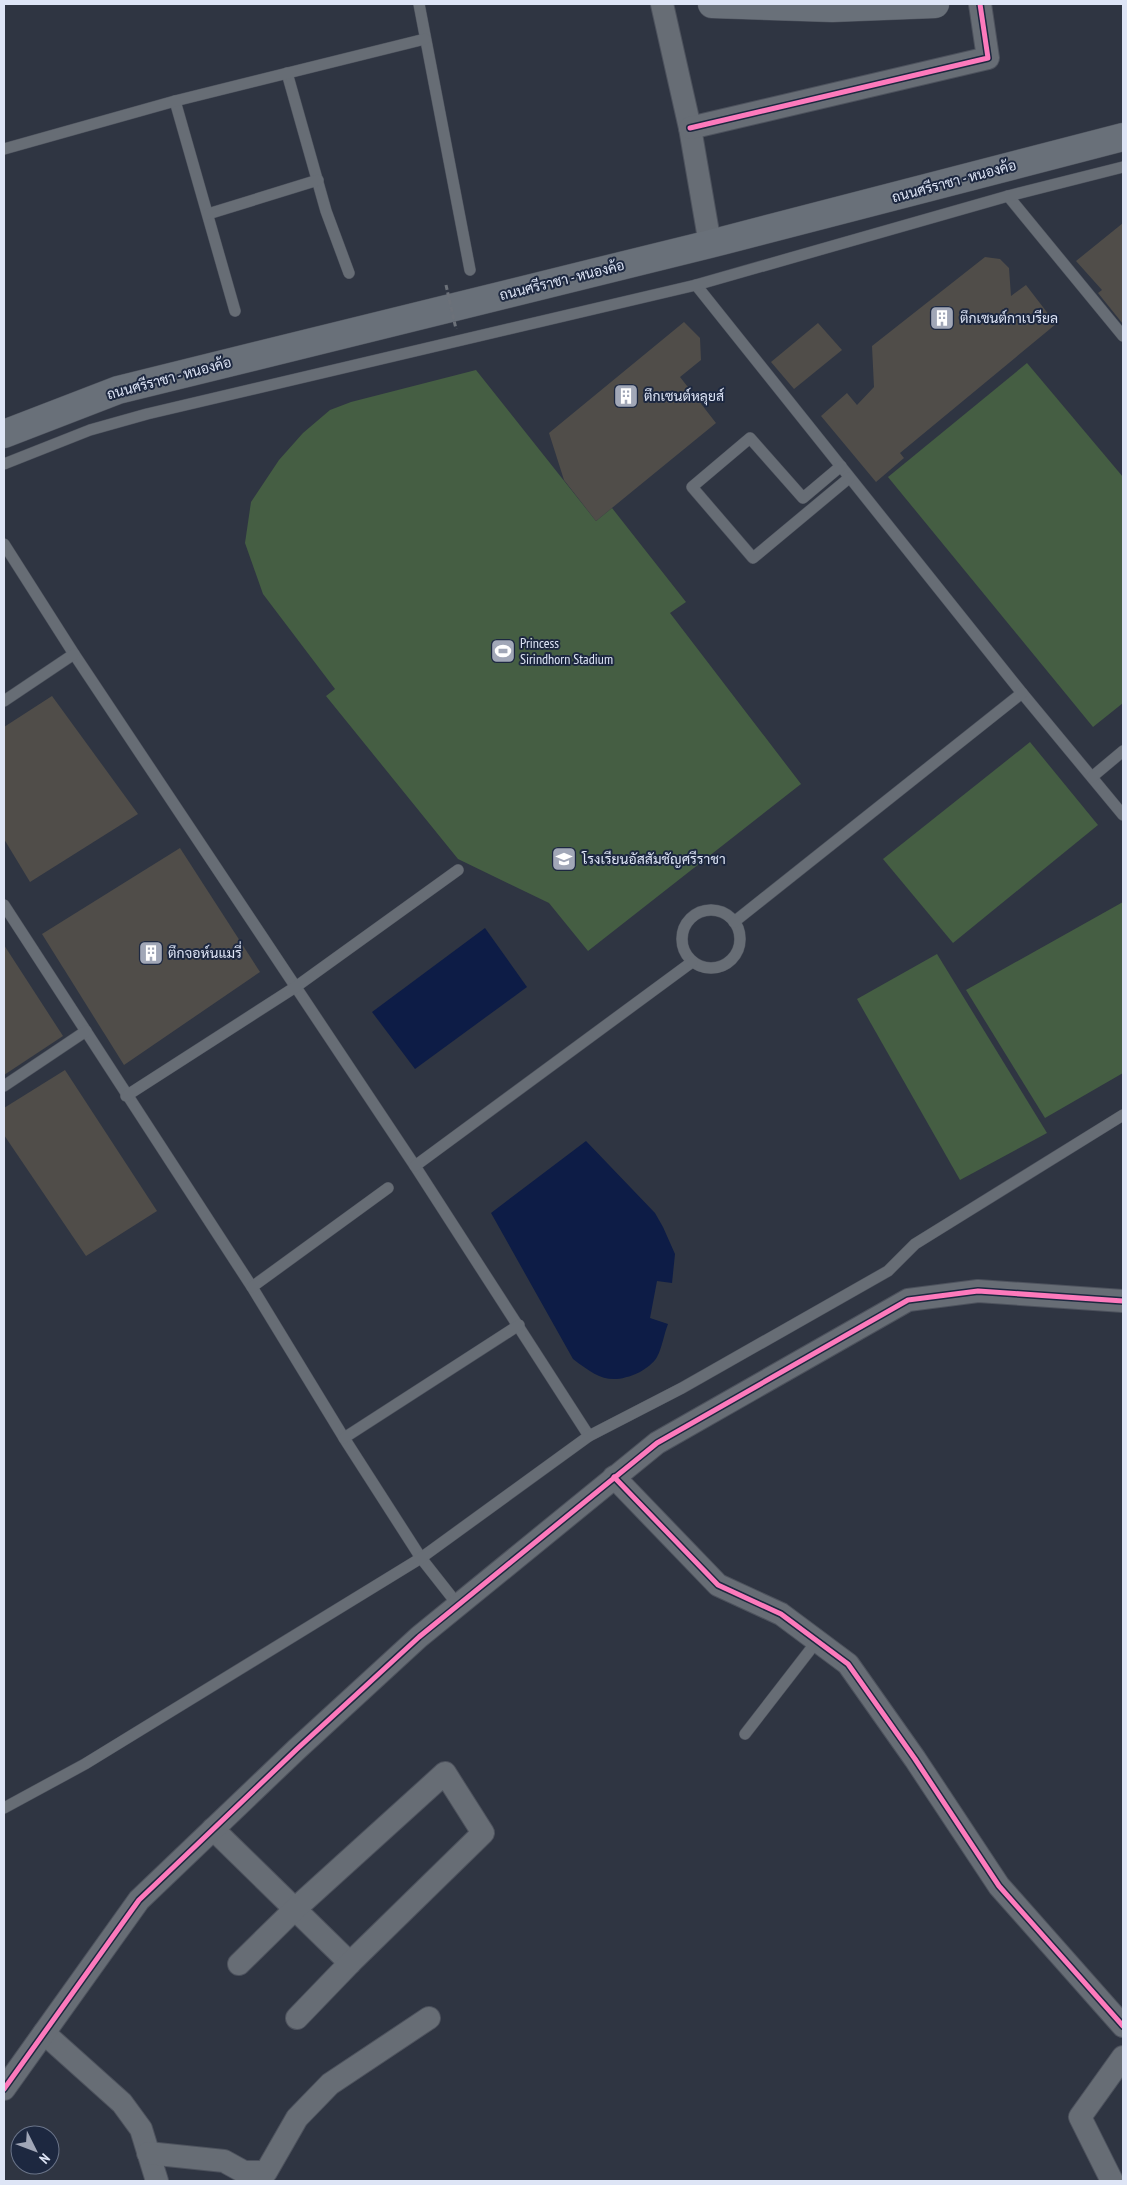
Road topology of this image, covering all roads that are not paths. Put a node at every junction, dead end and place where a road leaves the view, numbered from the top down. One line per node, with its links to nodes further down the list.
1 (419, 4): 6 (lane)
2 (662, 4): 9 (street)
3 (712, 4): 4 (main road)
4 (936, 4)
5 (980, 4): 9 (street)
6 (425, 39): 7 (lane); 17 (lane)
7 (287, 73): 8 (lane); 13 (lane)
8 (175, 101): 11 (lane); 15 (lane)
9 (690, 128): 16 (street)
10 (1123, 137): 16 (main road, ถนนศรีราชา - หนองค้อ)
11 (4, 150)
12 (1123, 167): 14 (lane)
13 (318, 180): 15 (lane); 18 (lane)
14 (1008, 196): 19 (lane); 21 (lane)
15 (208, 214): 20 (lane)
16 (710, 244): 22 (main road, ถนนศรีราชา - หนองค้อ)
17 (470, 270)
18 (349, 273)
19 (696, 285): 23 (lane); 24 (lane)
20 (235, 311)
21 (1123, 336)
22 (4, 434)
23 (4, 464)
24 (840, 466): 25 (lane); 25 (lane)
25 (849, 478): 28 (lane)
26 (4, 544): 27 (lane)
27 (74, 654): 29 (lane); 37 (lane)
28 (1022, 693): 31 (lane); 35 (lane)
29 (4, 700)
30 (1123, 751): 31 (lane)
31 (1092, 777): 32 (lane)
32 (1123, 815)
33 (458, 870): 37 (lane)
34 (4, 905): 38 (lane)
35 (734, 922): 36 (lane); 36 (lane)
36 (692, 962): 42 (lane)
37 (297, 986): 40 (lane); 42 (lane)
38 (86, 1031): 39 (lane); 40 (lane)
39 (4, 1086)
40 (126, 1096): 44 (lane)
41 (1123, 1115): 47 (lane)
42 (415, 1166): 46 (lane)
43 (388, 1188): 44 (lane)
44 (252, 1287): 48 (lane)
45 (1123, 1301): 49 (street)
46 (519, 1325): 47 (lane); 48 (lane)
47 (589, 1436): 50 (lane)
48 (344, 1438): 50 (lane)
49 (614, 1477): 51 (street); 52 (street)
50 (421, 1558): 51 (lane); 54 (lane)
51 (458, 1605): 55 (street)
52 (816, 1641): 53 (lane); 61 (street)
53 (744, 1734)
54 (4, 1808)
55 (214, 1828): 56 (street); 62 (street)
56 (295, 1909): 57 (street); 57 (street); 58 (street)
57 (350, 1963): 59 (street)
58 (239, 1964)
59 (297, 2018)
60 (429, 2018): 65 (street)
61 (1123, 2026)
62 (44, 2033): 64 (street); 65 (street)
63 (1123, 2056): 67 (street)
64 (4, 2089)
65 (148, 2153): 66 (street)
66 (157, 2181)
67 (1112, 2181)

